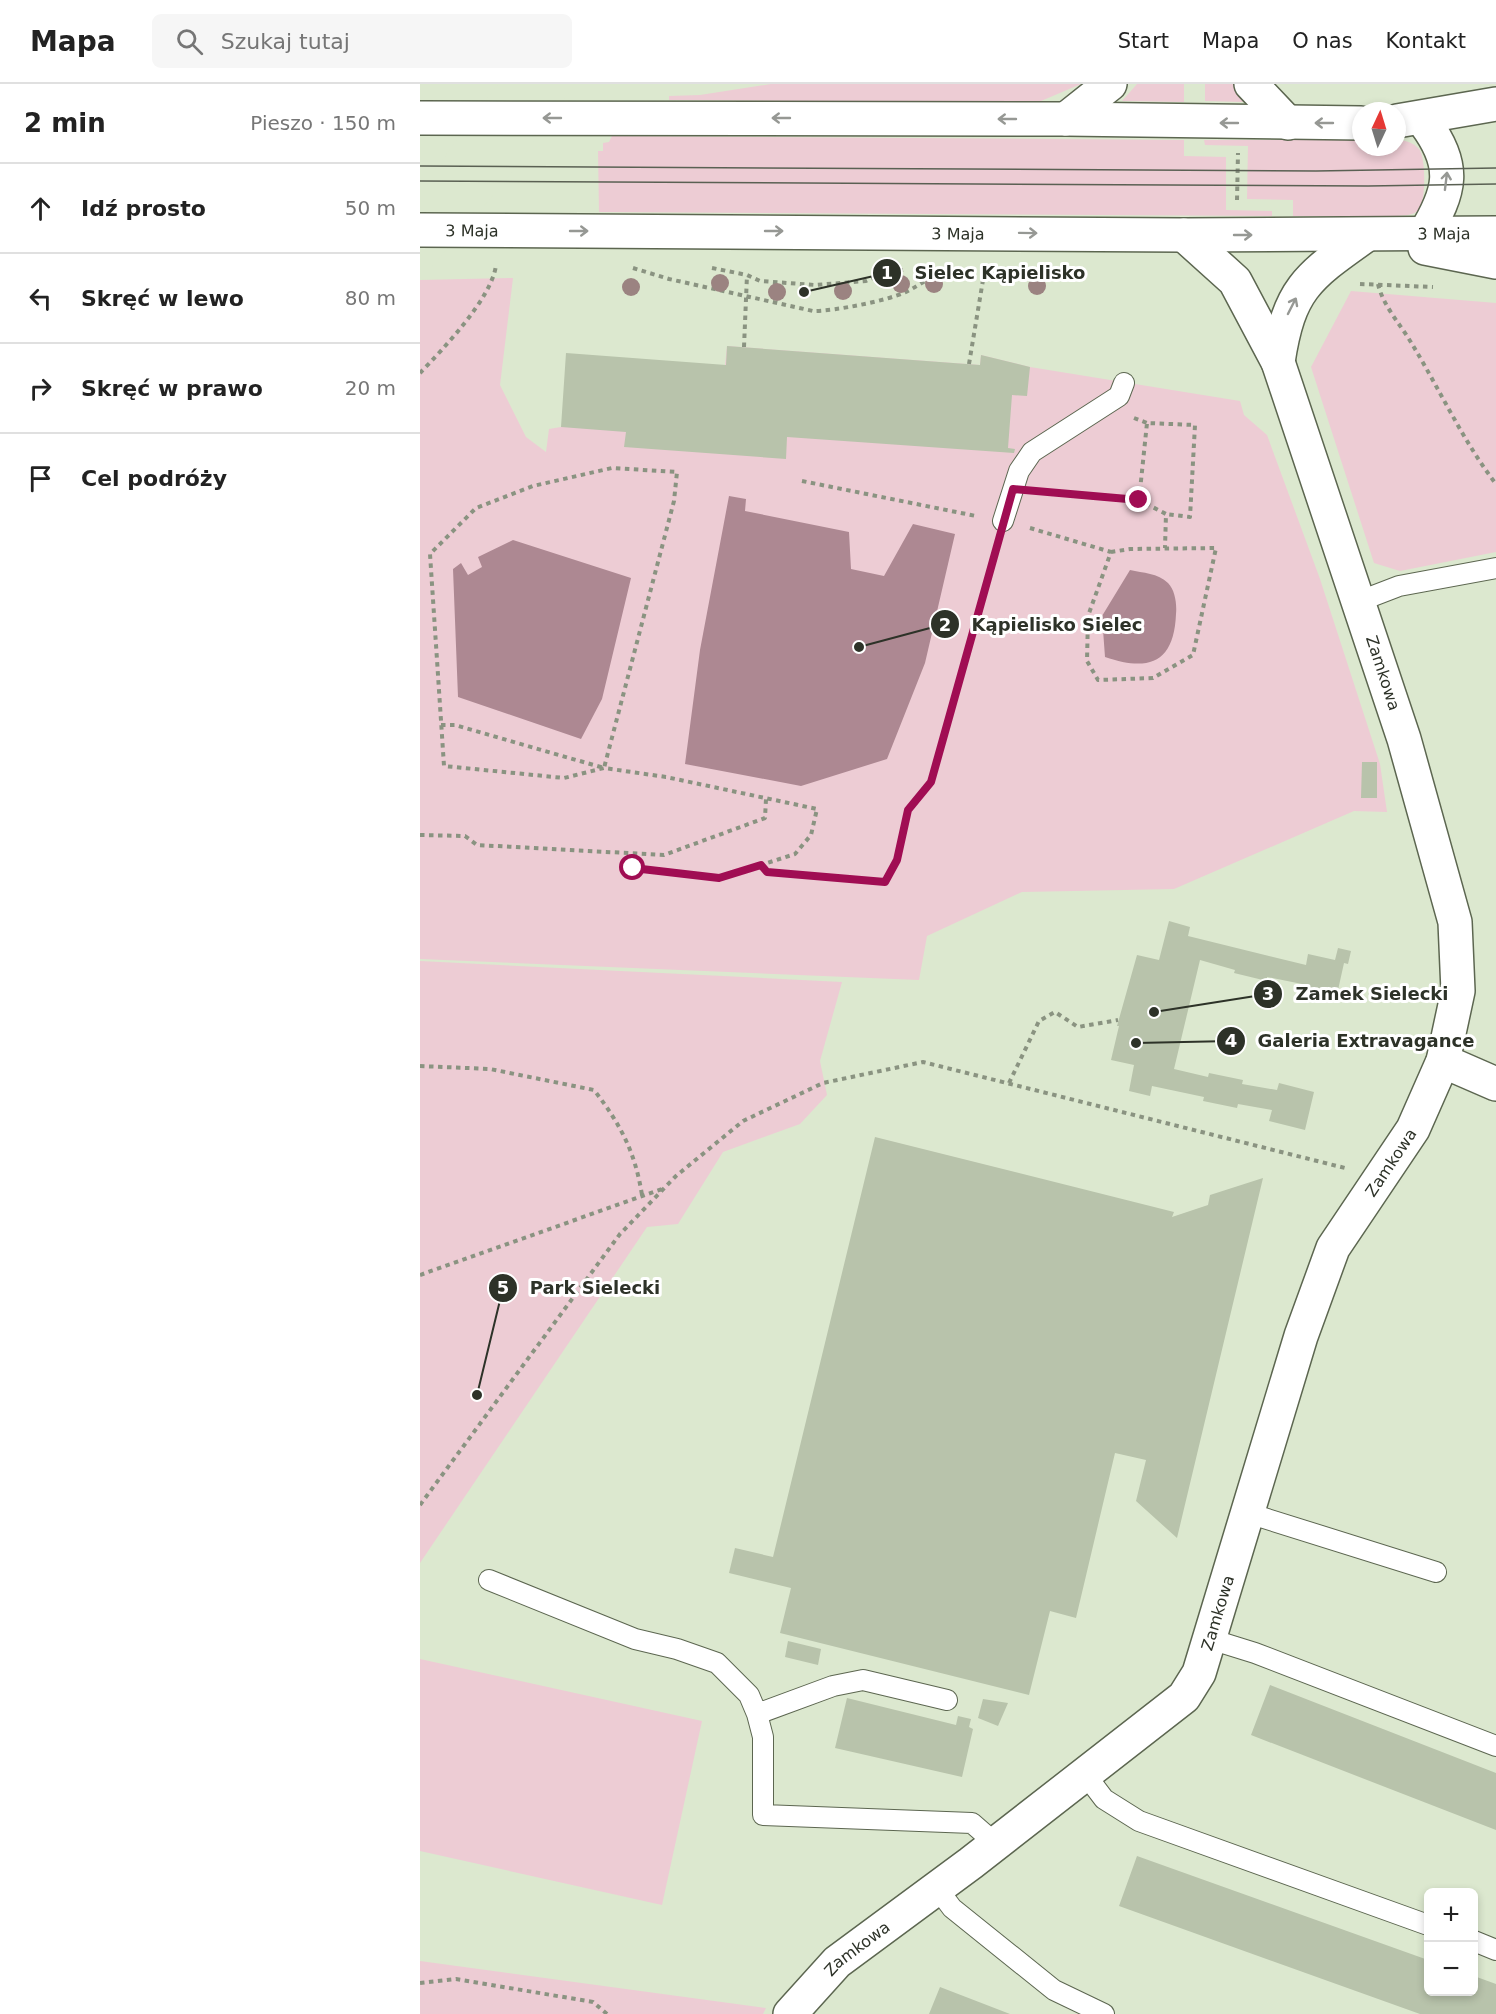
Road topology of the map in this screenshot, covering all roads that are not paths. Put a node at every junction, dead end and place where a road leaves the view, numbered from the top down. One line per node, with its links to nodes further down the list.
1 (1110, 84): 5 (main road)
2 (1251, 84): 8 (main road)
3 (1496, 104): 7 (main road)
4 (420, 118): 5 (main road, one-way to 4)
5 (1066, 119): 8 (main road, one-way to 5)
6 (1496, 121): 7 (main road)
7 (1406, 122): 13 (main road, one-way to 7)
8 (1288, 123): 9 (main road, one-way to 8)
9 (1352, 123)
10 (420, 230): 12 (main road, 3 Maja, one-way to 12)
11 (1496, 233): 13 (main road, 3 Maja)
12 (1184, 235): 14 (main road, 3 Maja, one-way to 14); 16 (main road, Zamkowa)
13 (1424, 235): 14 (main road, 3 Maja)
14 (1365, 236): 15 (main road); 16 (main road, Zamkowa, one-way to 14)
15 (1496, 262)
16 (1278, 362): 20 (main road, Zamkowa)
17 (1124, 383): 18 (lane)
18 (1003, 521)
19 (1496, 568): 20 (lane)
20 (1360, 601): 21 (main road, Zamkowa)
21 (1443, 1061): 22 (main road); 23 (main road, Zamkowa)
22 (1496, 1084)
23 (1248, 1513): 24 (lane); 26 (main road, Zamkowa)
24 (1436, 1572)
25 (489, 1580): 28 (lane)
26 (1210, 1639): 29 (lane); 30 (main road, Zamkowa)
27 (947, 1700): 28 (lane)
28 (757, 1714): 31 (lane)
29 (1496, 1746)
30 (1085, 1774): 31 (main road, Zamkowa); 33 (lane)
31 (996, 1844): 32 (main road, Zamkowa)
32 (937, 1888): 36 (main road, Zamkowa); 37 (lane)
33 (1424, 1924)
34 (1476, 1942): 35 (lane)
35 (1496, 1950)
36 (790, 2014)
37 (1104, 2014)

